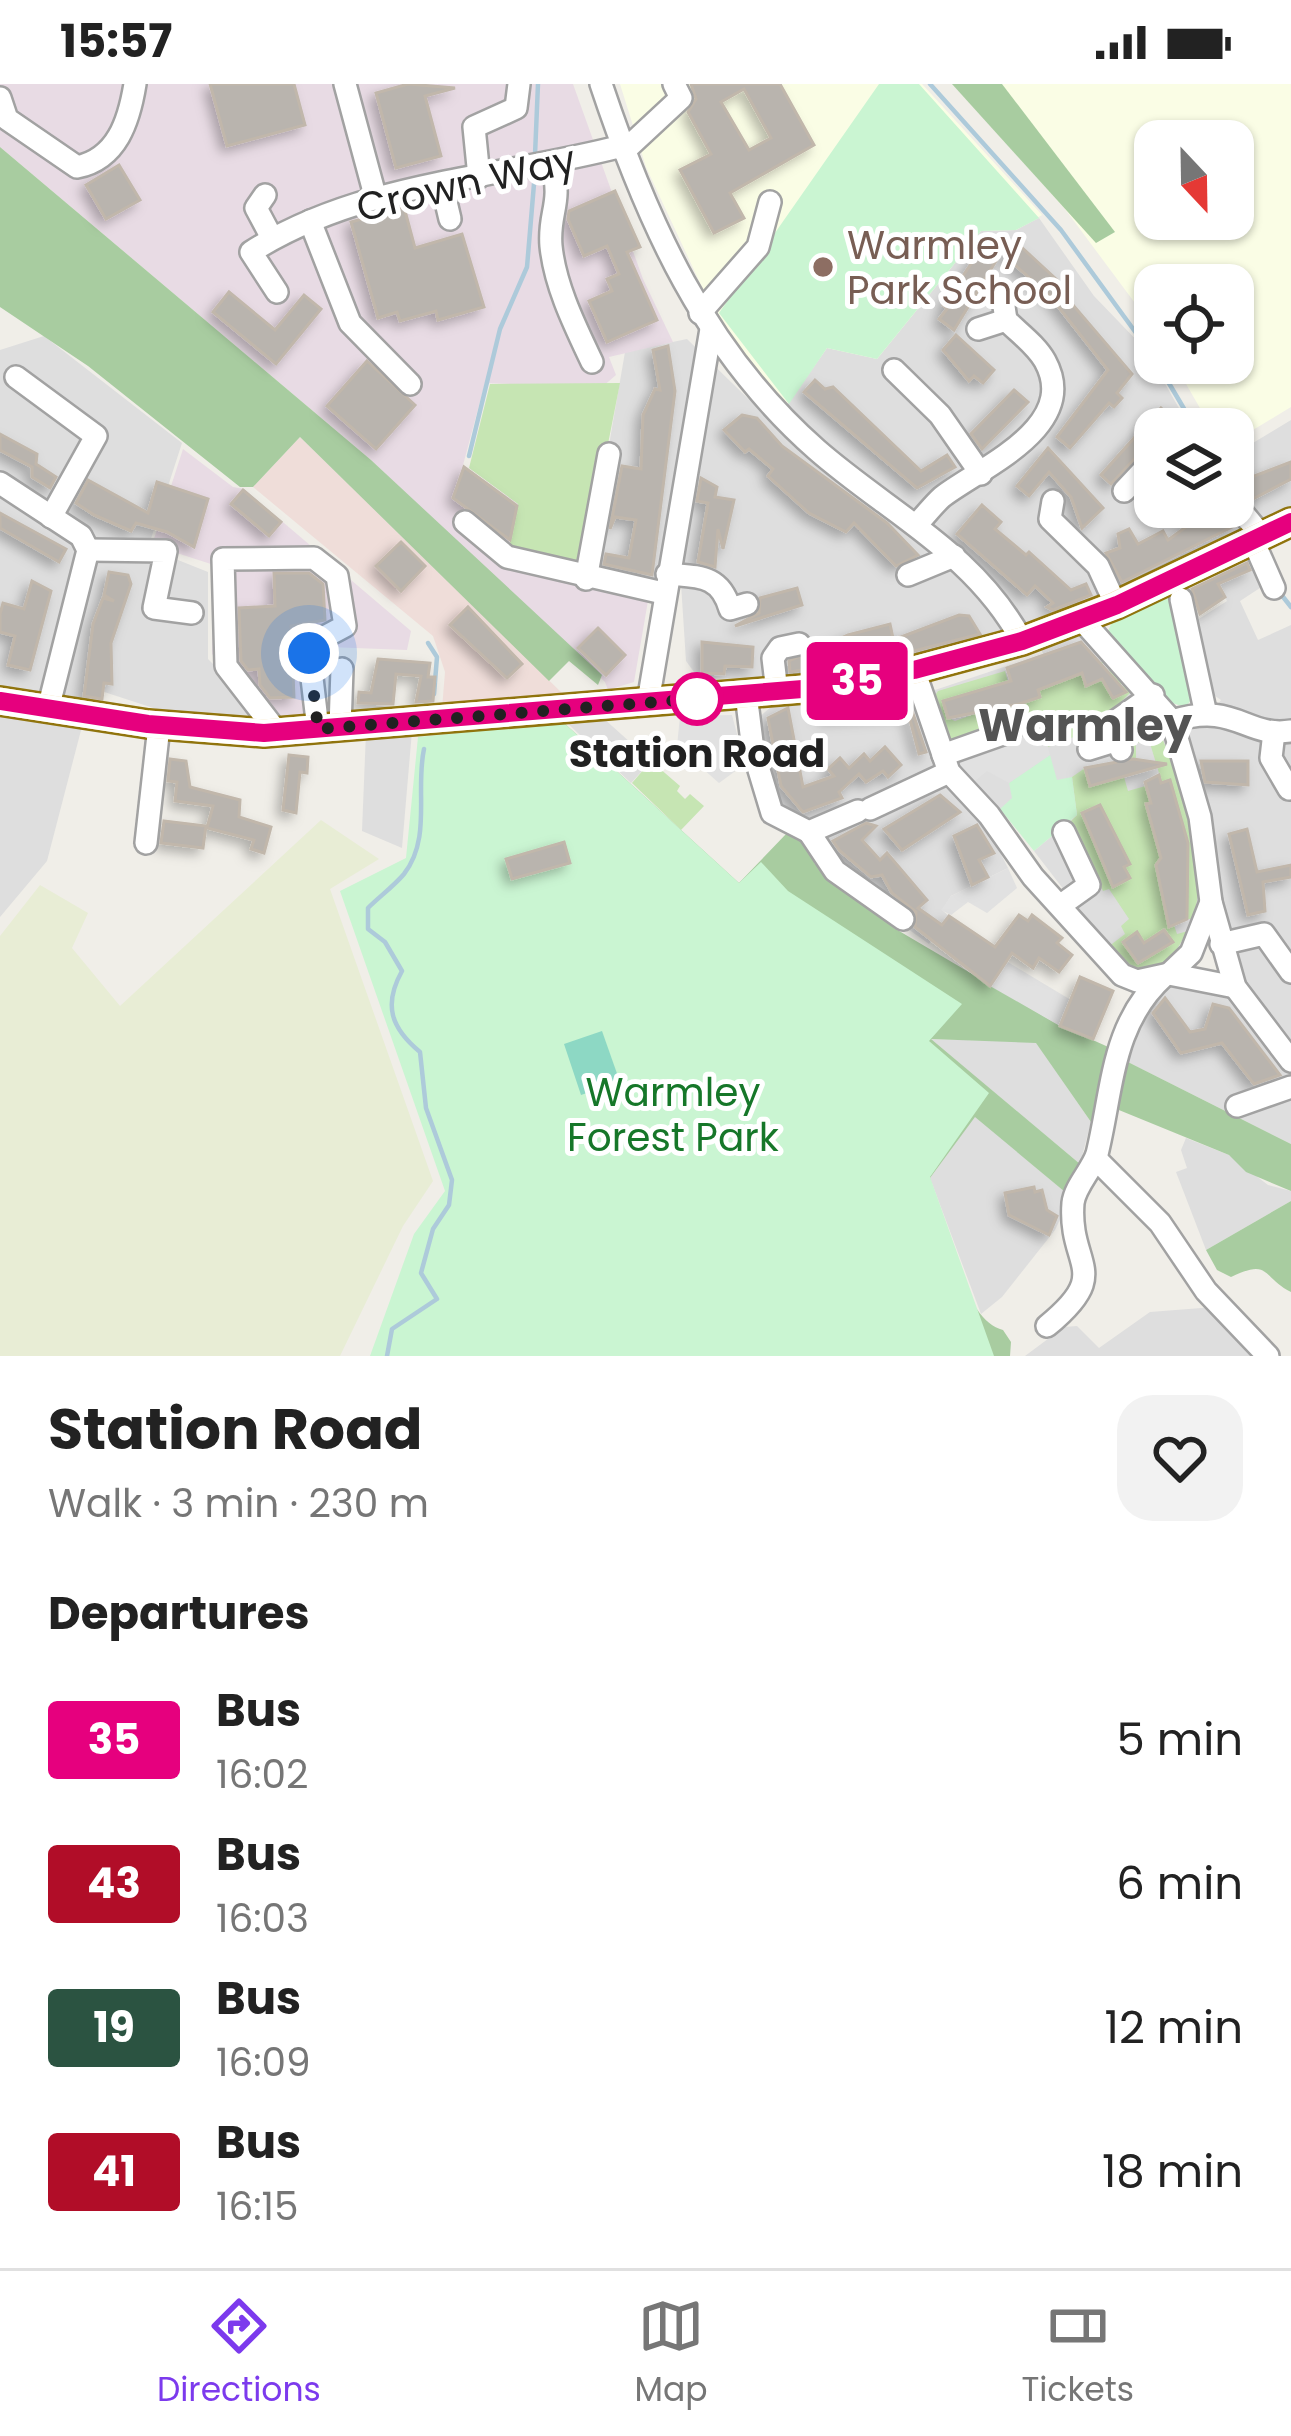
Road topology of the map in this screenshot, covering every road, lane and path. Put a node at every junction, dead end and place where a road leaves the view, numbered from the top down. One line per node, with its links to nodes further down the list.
1 (135, 84): 6 (street)
2 (345, 84): 11 (street)
3 (519, 84): 9 (street)
4 (602, 84): 7 (street)
5 (674, 84): 7 (street)
6 (0, 98)
7 (623, 149): 8 (street, Crown Way); 20 (street)
8 (546, 165): 9 (street, Crown Way); 22 (street)
9 (479, 176): 10 (street, Crown Way)
10 (442, 184): 11 (street, Crown Way); 14 (street)
11 (376, 199): 15 (street, Crown Way)
12 (770, 202): 20 (street)
13 (254, 206): 16 (street)
14 (450, 219)
15 (310, 220): 16 (street, Crown Way); 25 (street, Crown Way)
16 (272, 238): 17 (street)
17 (277, 292)
18 (1002, 293): 19 (street)
19 (1006, 320): 21 (street); 27 (street)
20 (706, 321): 35 (street); 42 (street)
21 (978, 329)
22 (592, 362)
23 (894, 370): 27 (street)
24 (16, 377): 32 (street)
25 (410, 384)
26 (608, 454): 41 (street)
27 (982, 474): 35 (street)
28 (1134, 481): 30 (street)
29 (0, 483): 32 (street)
30 (1124, 491)
31 (1053, 501): 46 (street)
32 (51, 517): 38 (street)
33 (465, 522): 41 (street)
34 (1291, 522): 37 (main road)
35 (916, 525): 39 (street)
36 (1250, 528): 37 (street)
37 (1256, 537): 43 (street); 46 (main road)
38 (88, 550): 47 (street); 58 (street)
39 (954, 556): 40 (street); 49 (street)
40 (908, 575)
41 (586, 579): 42 (street)
42 (665, 583): 45 (street); 57 (street)
43 (1274, 589)
44 (1181, 599): 59 (street)
45 (747, 604)
46 (1117, 605): 48 (main road)
47 (192, 614)
48 (1082, 619): 49 (main road); 55 (street)
49 (1022, 641): 52 (main road)
50 (799, 644): 53 (street)
51 (342, 669): 62 (street)
52 (914, 670): 53 (main road); 67 (street)
53 (777, 692): 54 (main road)
54 (746, 694): 57 (main road); 69 (street)
55 (1153, 694): 60 (street); 66 (street)
56 (0, 701): 58 (main road)
57 (648, 703): 62 (main road)
58 (48, 709): 61 (main road)
59 (1205, 710): 60 (street); 65 (street)
60 (1172, 721): 72 (street)
61 (159, 726): 64 (main road); 71 (street)
62 (329, 728): 64 (main road); 64 (street)
63 (1011, 730): 67 (street)
64 (277, 732)
65 (1282, 732): 68 (street)
66 (1089, 749)
67 (946, 764): 69 (street); 73 (street)
68 (1289, 789)
69 (809, 832): 74 (street)
70 (1064, 832): 73 (street)
71 (146, 843)
72 (1211, 902): 75 (street); 78 (street)
73 (1061, 905): 77 (street)
74 (903, 919)
75 (1221, 944): 76 (street); 79 (street)
76 (1291, 972)
77 (1122, 975): 78 (street); 80 (street)
78 (1167, 975): 79 (street); 80 (street)
79 (1235, 988): 81 (street)
80 (1130, 1012): 84 (street)
81 (1291, 1060)
82 (1291, 1087): 83 (street)
83 (1237, 1106)
84 (1093, 1164): 85 (street); 86 (street)
85 (1047, 1326)
86 (1268, 1356)

